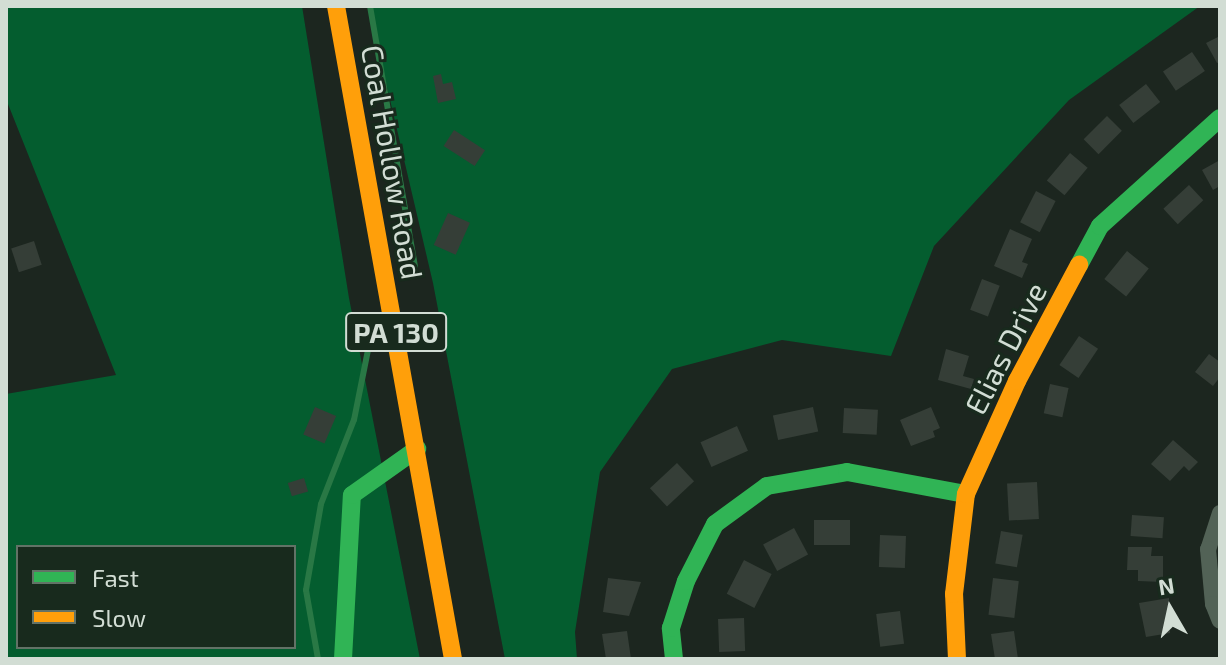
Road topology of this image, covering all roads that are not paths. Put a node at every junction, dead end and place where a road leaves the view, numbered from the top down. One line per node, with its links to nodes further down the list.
1 (336, 6): 3 (street, Coal Hollow Road / PA 130)
2 (1220, 118): 4 (street, Elias Drive)
3 (417, 449): 7 (street); 8 (street, Coal Hollow Road / PA 130)
4 (966, 494): 9 (street); 10 (street, Elias Drive)
5 (1220, 513): 6 (street)
6 (1220, 621)
7 (343, 659)
8 (453, 659)
9 (674, 659)
10 (957, 659)

